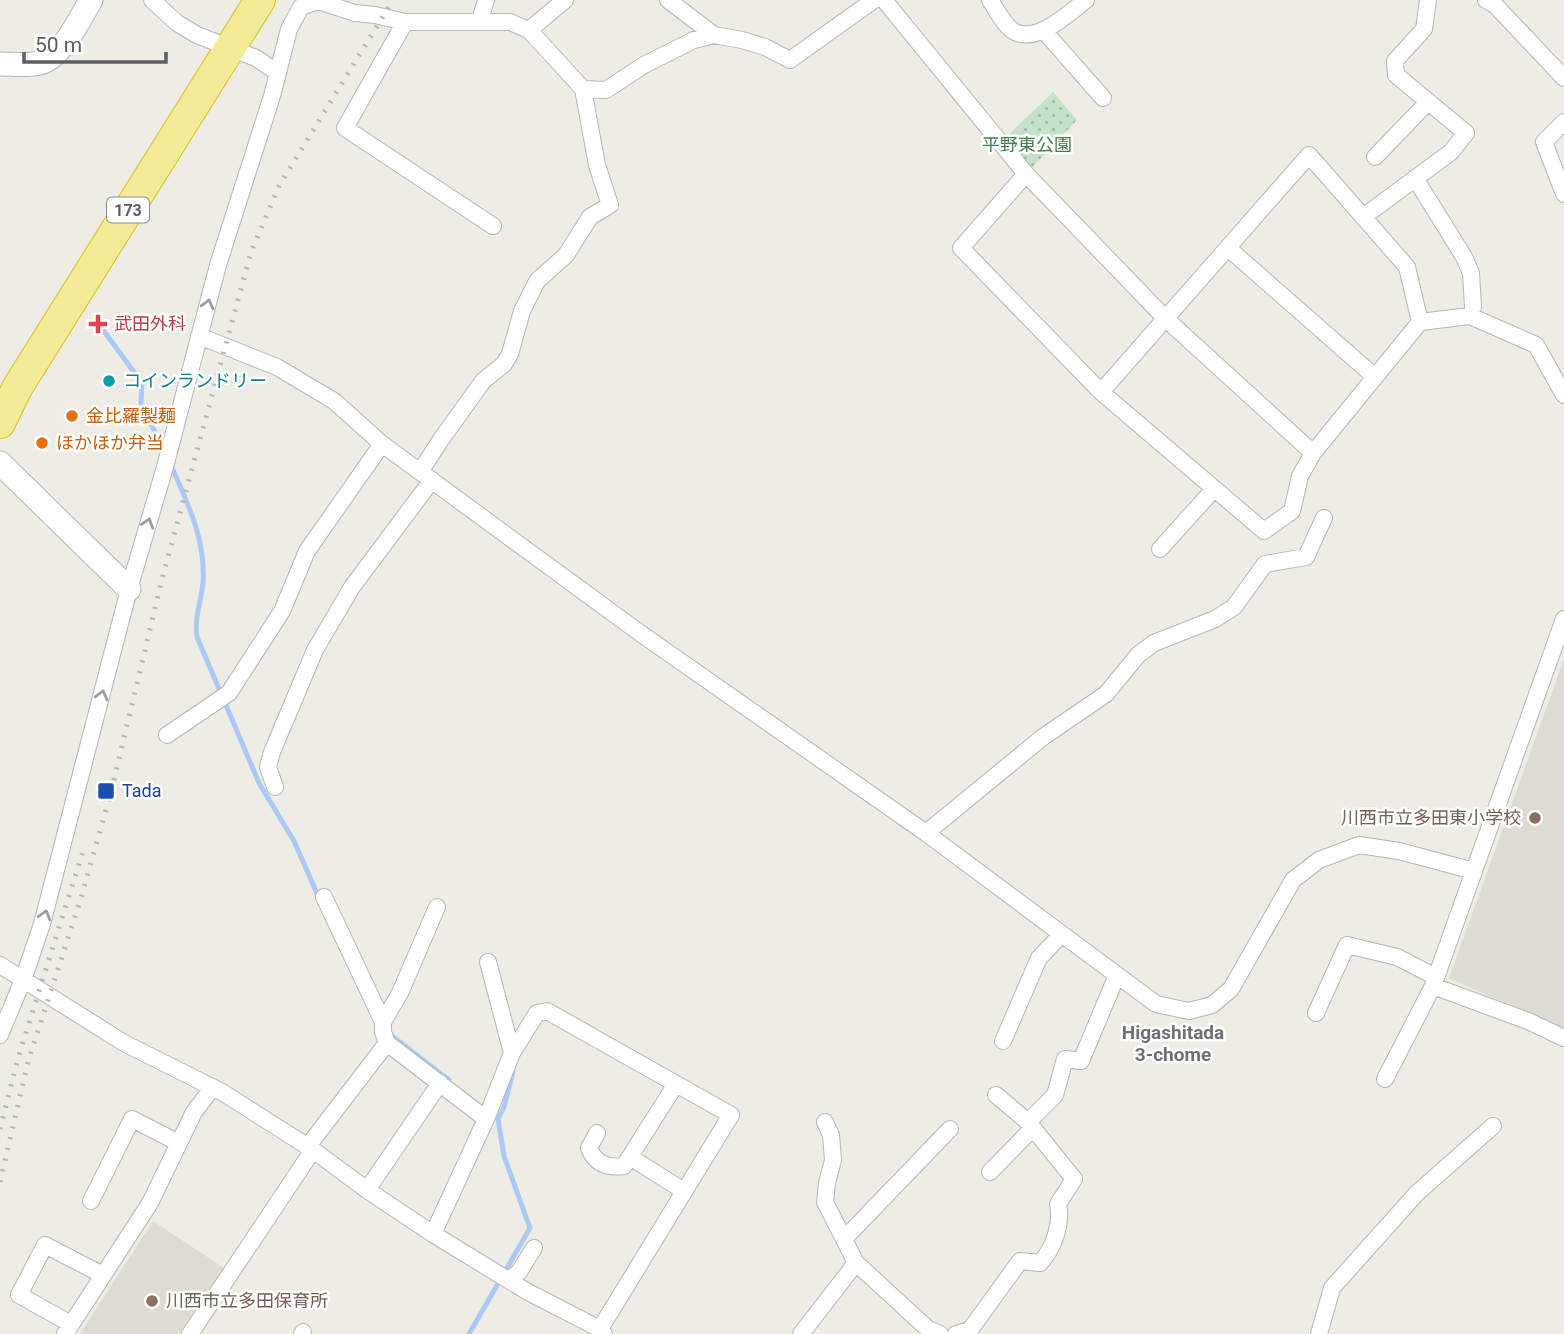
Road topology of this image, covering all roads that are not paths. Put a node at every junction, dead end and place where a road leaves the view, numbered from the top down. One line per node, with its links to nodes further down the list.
1 (91, 0): 20 (main road)
2 (152, 0): 19 (street)
3 (239, 0): 19 (highway, 173)
4 (260, 0): 19 (highway, 173)
5 (486, 0): 14 (street)
6 (565, 0): 16 (street)
7 (668, 0): 18 (street)
8 (874, 0): 18 (street)
9 (884, 0): 28 (street)
10 (990, 0): 17 (street)
11 (1086, 0): 17 (street)
12 (1428, 0): 25 (street)
13 (1486, 0): 22 (street)
14 (480, 20): 15 (street); 16 (street)
15 (405, 22): 21 (street); 32 (street)
16 (529, 30): 23 (street)
17 (1044, 31): 24 (street)
18 (714, 35): 23 (street)
19 (221, 45): 21 (street); 39 (highway, 173); 42 (highway, 173)
20 (0, 64)
21 (278, 73): 37 (street, one-way to 21)
22 (1564, 78)
23 (583, 89): 46 (street)
24 (1103, 98)
25 (1429, 102): 27 (street); 29 (street)
26 (1564, 122): 30 (street)
27 (1374, 157)
28 (1026, 174): 35 (street); 40 (street)
29 (1415, 178): 31 (street); 34 (street)
30 (1564, 194)
31 (1363, 217): 33 (street); 36 (street)
32 (493, 226)
33 (1228, 248): 35 (street); 38 (street)
34 (1473, 307)
35 (1166, 319): 40 (street); 44 (street)
36 (1420, 323): 38 (street); 41 (street)
37 (199, 337): 43 (street); 50 (street, one-way to 37)
38 (1375, 377): 44 (street)
39 (0, 380)
40 (1101, 392): 47 (street)
41 (1564, 396)
42 (0, 423)
43 (382, 444): 46 (street); 52 (street)
44 (1313, 453): 47 (street)
45 (0, 463): 50 (main road)
46 (426, 476): 55 (street); 56 (street)
47 (1214, 489): 49 (street)
48 (1324, 518): 56 (street)
49 (1160, 549)
50 (129, 589): 64 (street, one-way to 50)
51 (1564, 619): 57 (street)
52 (182, 726): 53 (street); 54 (street)
53 (167, 735)
54 (192, 740)
55 (275, 787)
56 (926, 833): 60 (street)
57 (1474, 871): 63 (street); 65 (street)
58 (324, 897): 67 (street)
59 (437, 907): 67 (street)
60 (1062, 934): 63 (street); 70 (street)
61 (488, 962): 72 (street)
62 (0, 965): 64 (street)
63 (1117, 975): 80 (street)
64 (23, 980): 68 (street); 76 (street)
65 (1434, 982): 66 (street); 69 (street); 73 (street)
66 (1316, 1013)
67 (383, 1023): 71 (street)
68 (0, 1035)
69 (1564, 1038)
70 (1003, 1041)
71 (387, 1042): 74 (street); 85 (street)
72 (512, 1053): 75 (street); 78 (street)
73 (1385, 1079)
74 (440, 1083): 78 (street); 88 (street)
75 (676, 1084): 86 (street); 89 (street)
76 (213, 1087): 84 (street); 85 (street)
77 (996, 1095): 80 (street)
78 (486, 1119): 91 (street)
79 (825, 1122): 92 (street)
80 (1031, 1125): 87 (street); 99 (street)
81 (1493, 1126): 103 (street)
82 (950, 1129): 92 (street)
83 (597, 1133): 86 (street)
84 (179, 1143): 90 (street); 95 (street)
85 (310, 1148): 88 (street); 100 (street)
86 (630, 1157): 89 (street)
87 (990, 1172)
88 (368, 1190): 91 (street)
89 (684, 1191): 98 (street)
90 (91, 1201)
91 (433, 1234): 96 (street)
92 (844, 1240): 94 (street)
93 (534, 1248): 96 (street)
94 (856, 1262): 101 (street); 102 (street)
95 (103, 1275): 97 (street); 97 (street)
96 (509, 1280): 98 (street)
97 (68, 1329)
98 (602, 1332)
99 (968, 1333)
100 (190, 1334)
101 (801, 1334)
102 (940, 1334)
103 (1319, 1334)

